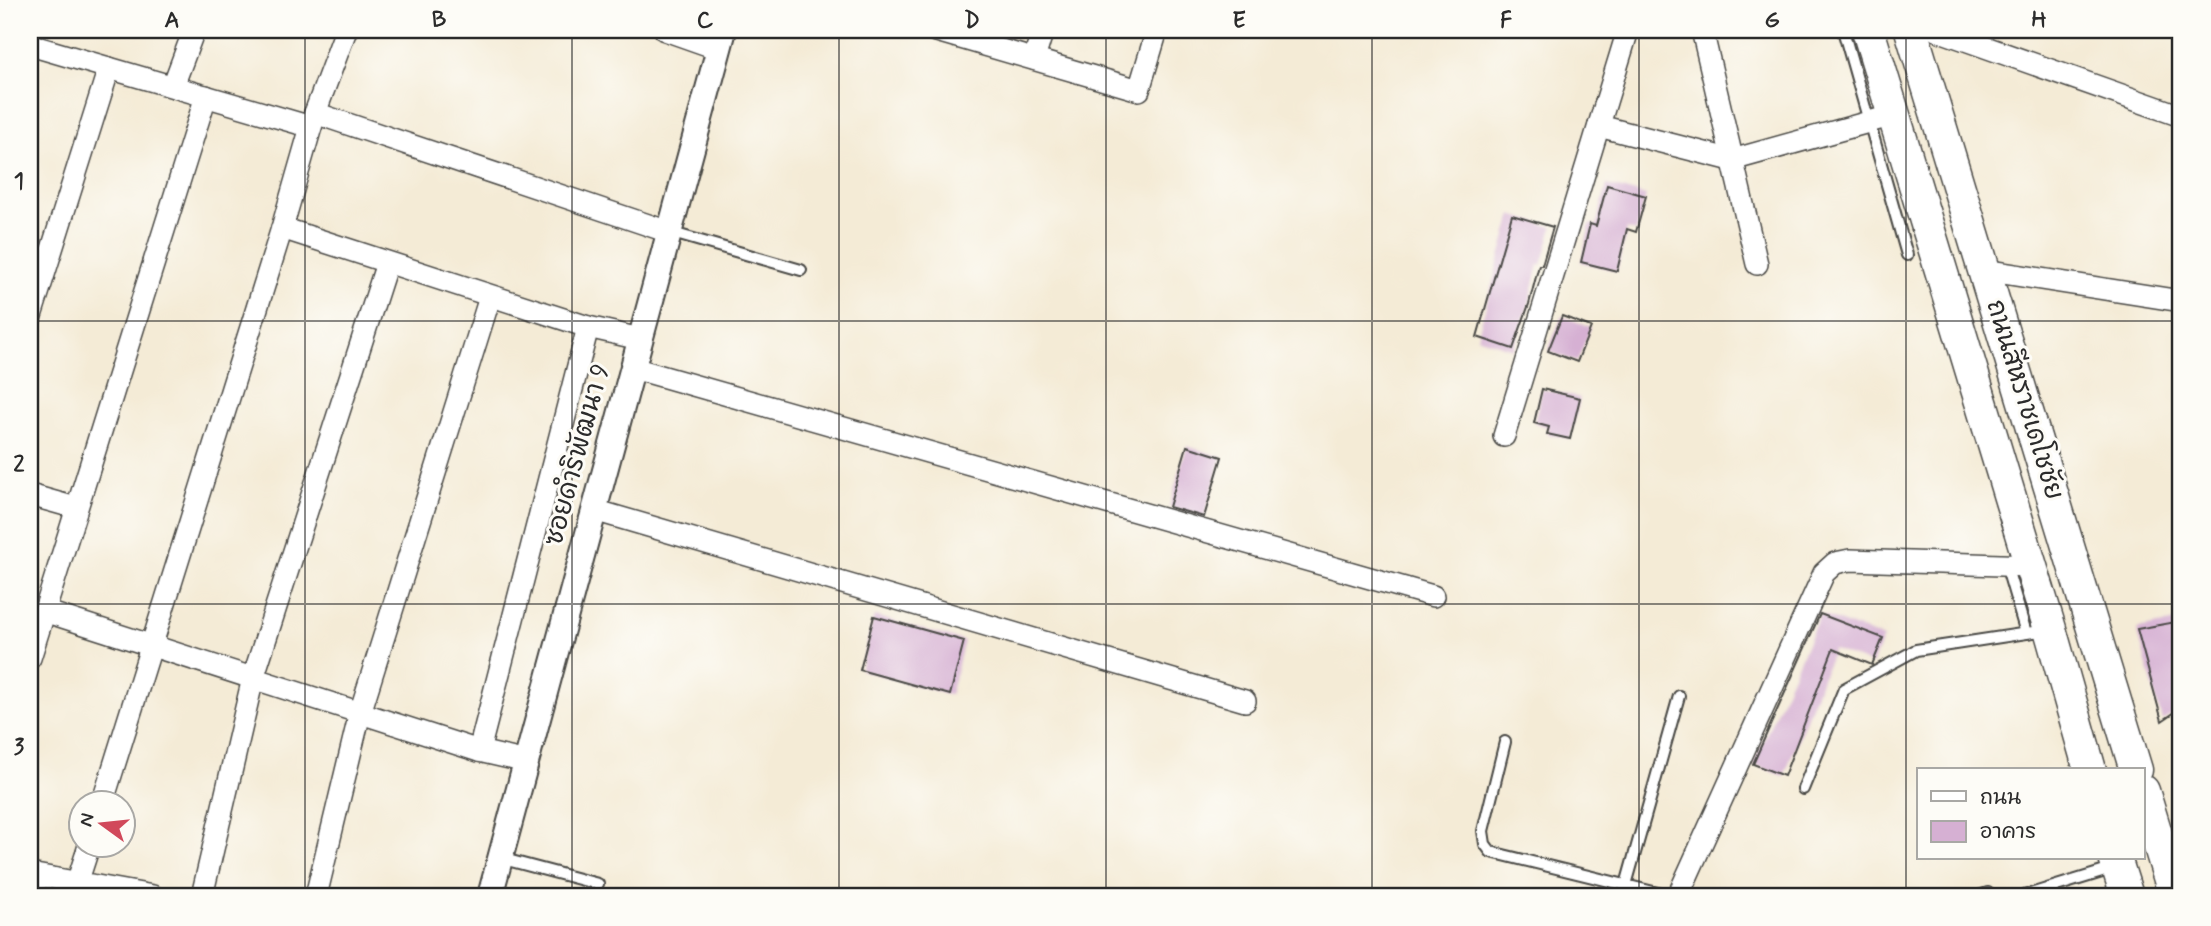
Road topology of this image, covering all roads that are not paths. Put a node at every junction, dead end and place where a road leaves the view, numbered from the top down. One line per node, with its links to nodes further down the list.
1 (194, 30): 17 (street)
2 (346, 30): 21 (street)
3 (665, 30): 13 (street)
4 (933, 30): 15 (street)
5 (1043, 30): 15 (street)
6 (1157, 30): 15 (street)
7 (1628, 30): 22 (street)
8 (1702, 30): 23 (street)
9 (1843, 30): 20 (lane)
10 (1868, 30): 20 (main road, ถนนสีหราชเดโชชัย)
11 (1911, 30): 30 (main road, ถนนสีหราชเดโชชัย)
12 (1937, 30): 19 (street)
13 (721, 39): 25 (street, ซอยดำริพัฒนา 9)
14 (30, 45): 16 (street)
15 (1034, 59)
16 (109, 68): 17 (street); 33 (street)
17 (173, 86): 18 (street)
18 (206, 96): 21 (street); 39 (street)
19 (2181, 116)
20 (1882, 119): 23 (street); 26 (lane); 41 (main road, ถนนสีหราชเดโชชัย)
21 (313, 120): 24 (street); 25 (street)
22 (1599, 126): 23 (street); 37 (street)
23 (1732, 160): 28 (street)
24 (282, 228): 27 (street); 45 (street)
25 (669, 232): 29 (lane); 35 (street, ซอยดำริพัฒนา 9)
26 (1907, 255)
27 (387, 263): 31 (street); 47 (street)
28 (1757, 264)
29 (801, 270)
30 (1984, 270): 32 (street); 55 (main road, ถนนสีหราชเดโชชัย)
31 (489, 297): 34 (street); 50 (street)
32 (2181, 301)
33 (30, 319)
34 (588, 327): 35 (street); 52 (street)
35 (640, 339): 36 (street, ซอยดำริพัฒนา 9)
36 (633, 368): 40 (street, ซอยดำริพัฒนา 9); 42 (street)
37 (1504, 436)
38 (30, 495): 39 (street)
39 (76, 508): 43 (street)
40 (594, 510): 49 (street); 53 (street, ซอยดำริพัฒนา 9)
41 (2018, 566): 44 (main road, ถนนสีหราชเดโชชัย); 74 (street)
42 (1433, 596)
43 (44, 611): 45 (street); 46 (street)
44 (2038, 631): 54 (main road, ถนนสีหราชเดโชชัย); 56 (lane)
45 (151, 646): 47 (street); 57 (street)
46 (30, 658)
47 (253, 678): 50 (street); 70 (street)
48 (1679, 696): 65 (lane)
49 (1245, 701)
50 (360, 713): 52 (street); 71 (street)
51 (1505, 742): 65 (lane)
52 (479, 751): 53 (street)
53 (527, 762): 59 (street, ซอยดำริพัฒนา 9)
54 (2089, 768)
55 (2135, 768)
56 (1803, 789)
57 (106, 790)
58 (2144, 794): 66 (main road)
59 (500, 858): 64 (lane); 72 (street, ซอยดำริพัฒนา 9)
60 (84, 860): 63 (street)
61 (30, 874): 63 (street)
62 (2120, 874): 77 (lane)
63 (77, 883): 69 (street)
64 (598, 884)
65 (1626, 886): 73 (lane)
66 (2176, 892)
67 (30, 893): 68 (street)
68 (39, 896)
69 (153, 896)
70 (202, 896)
71 (316, 896)
72 (490, 896)
73 (1670, 896)
74 (1678, 896)
75 (1979, 896): 76 (lane)
76 (1989, 896)
77 (2024, 896)

